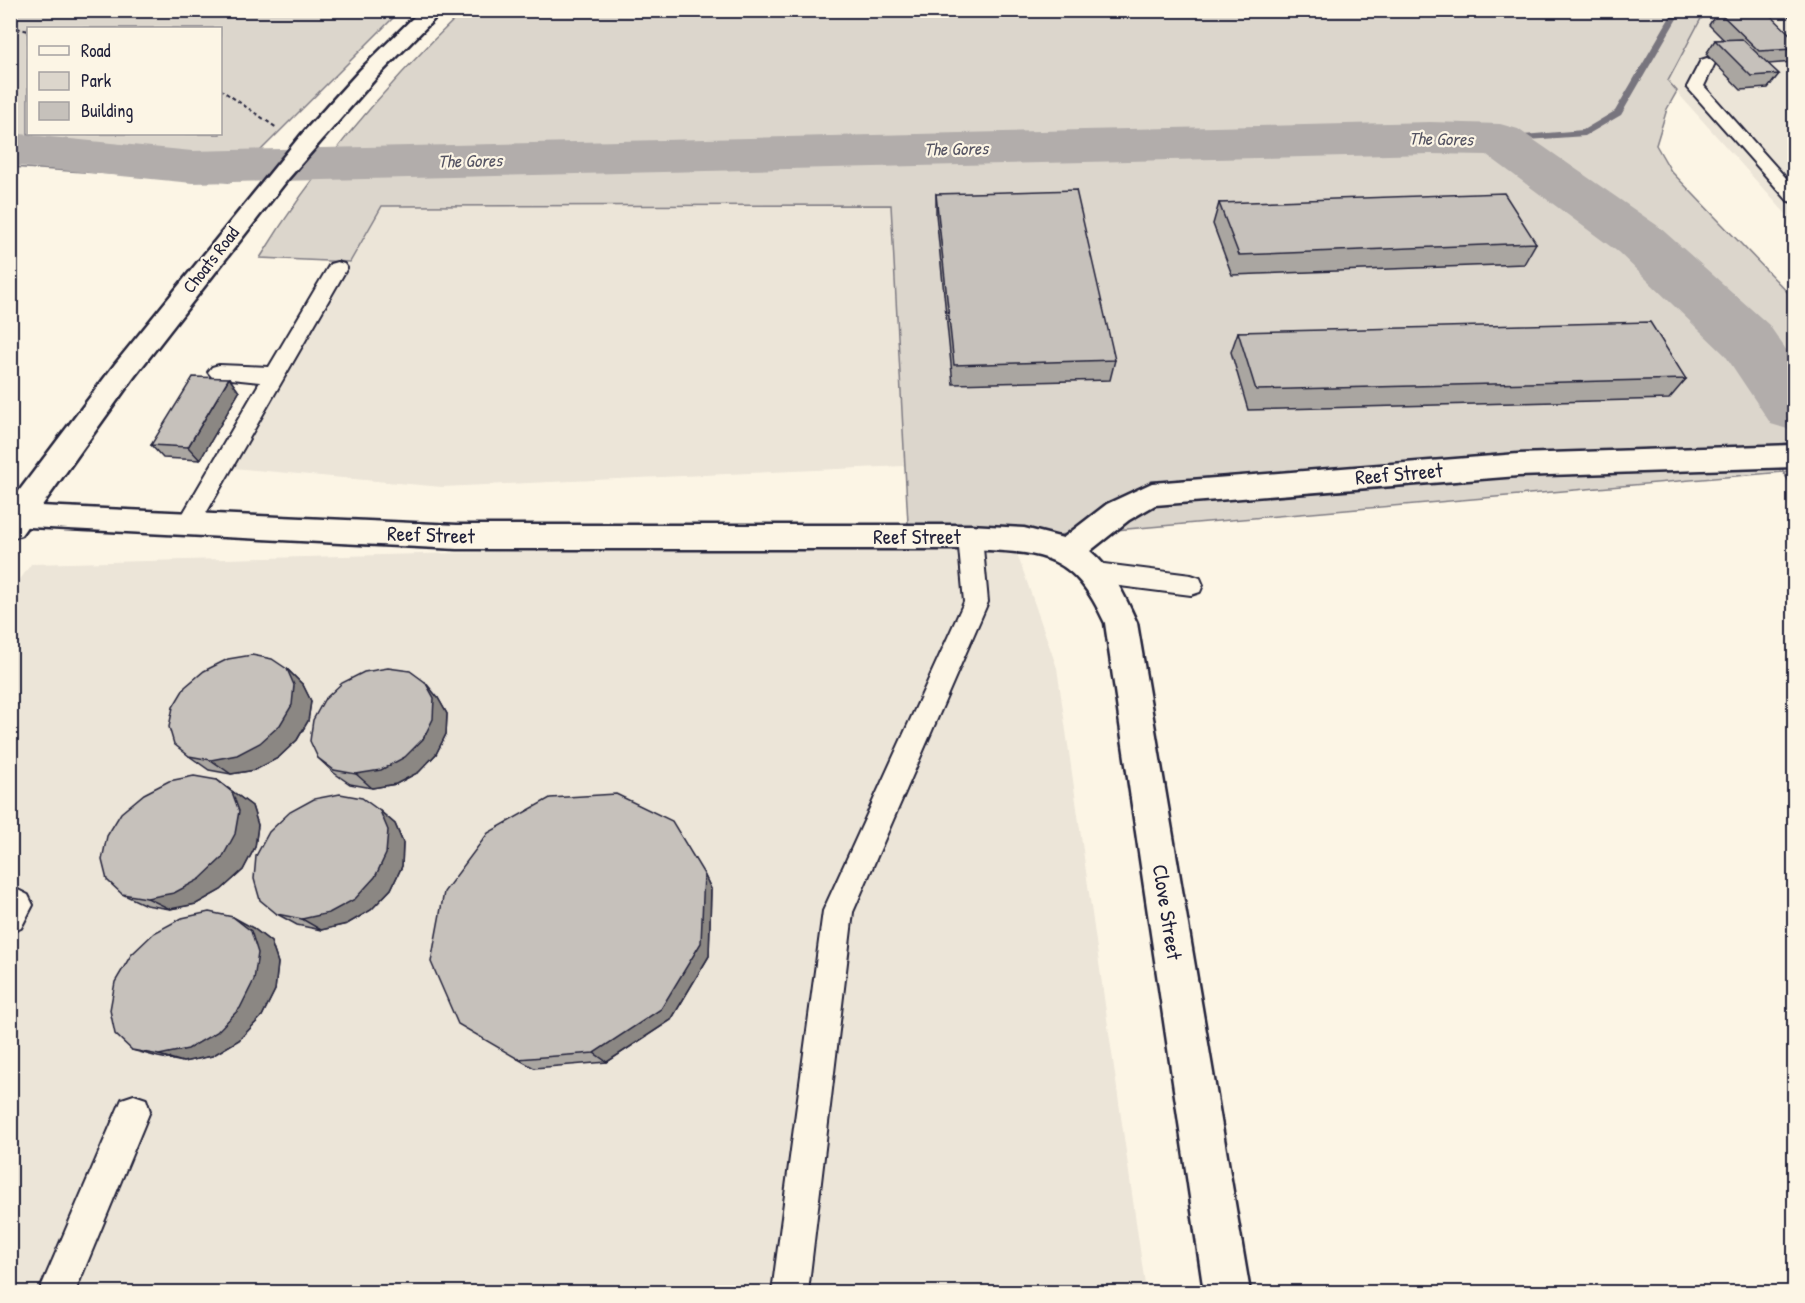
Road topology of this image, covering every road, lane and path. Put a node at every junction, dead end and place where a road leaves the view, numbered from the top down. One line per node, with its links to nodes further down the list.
1 (433, 10): 6 (street, Choats Road)
2 (10, 26): 3 (path)
3 (27, 31)
4 (1707, 63): 7 (lane)
5 (222, 90): 6 (path)
6 (304, 142): 12 (street, Choats Road)
7 (1794, 197)
8 (337, 268): 10 (lane)
9 (219, 372): 10 (lane)
10 (276, 375): 13 (lane)
11 (1792, 456): 15 (street, Reef Street)
12 (14, 522): 13 (street, Reef Street)
13 (189, 523): 14 (street, Reef Street)
14 (970, 537): 15 (street, Reef Street); 19 (lane)
15 (1082, 563): 16 (lane); 20 (street, Clove Street)
16 (1191, 585)
17 (134, 1111): 18 (lane)
18 (57, 1293)
19 (790, 1293)
20 (1227, 1293)

